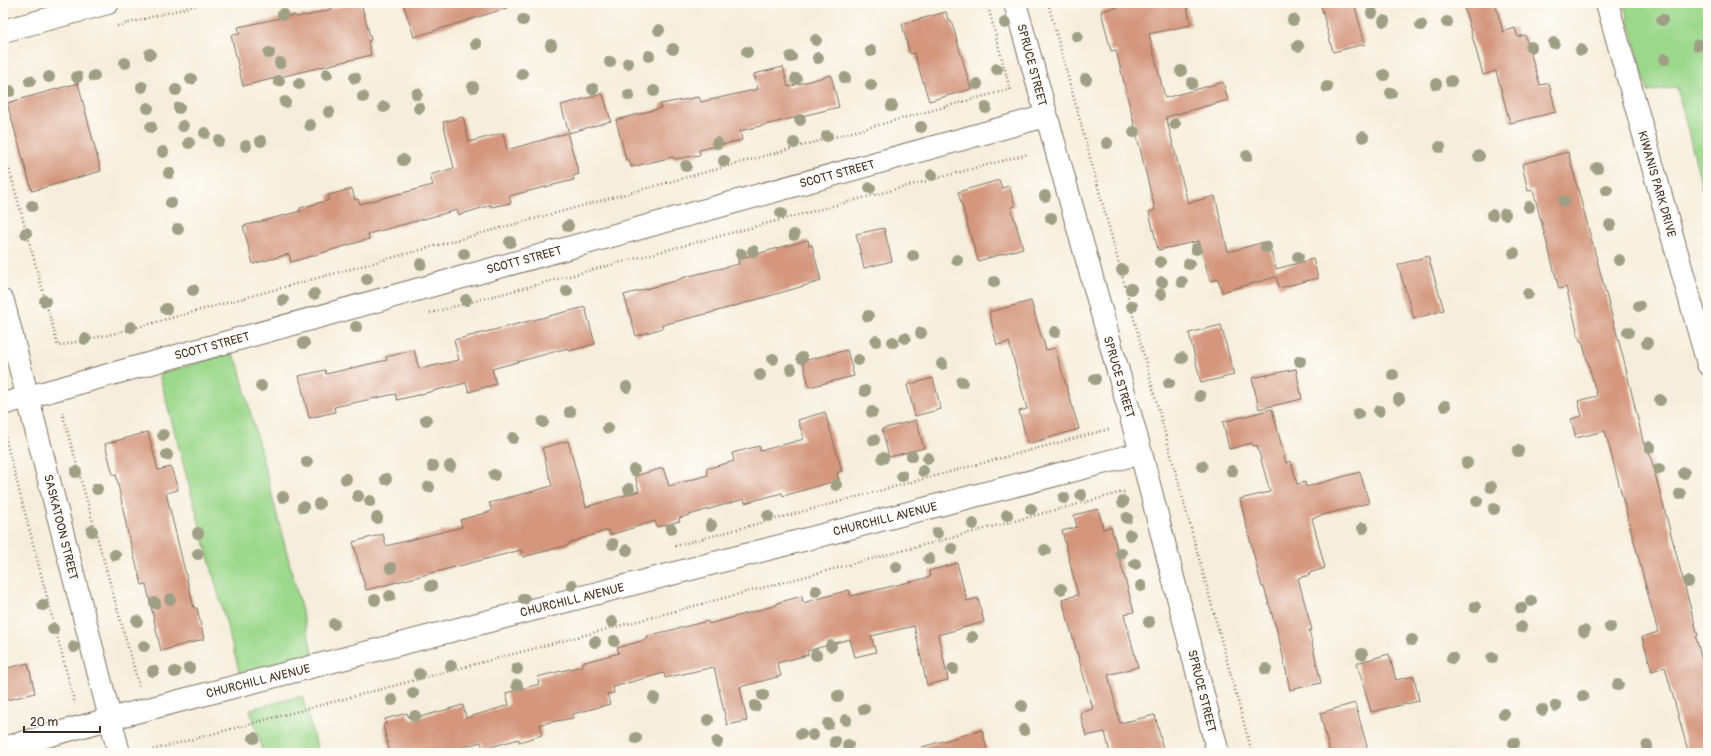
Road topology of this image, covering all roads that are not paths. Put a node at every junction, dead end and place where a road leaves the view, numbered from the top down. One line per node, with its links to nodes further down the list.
1 (108, 3): 4 (street)
2 (1016, 3): 5 (street, SPRUCE STREET)
3 (1607, 3): 7 (street, KIWANIS PARK DRIVE)
4 (3, 31)
5 (1046, 116): 8 (street, SCOTT STREET); 10 (street, SPRUCE STREET)
6 (3, 301): 8 (street, SASKATOON STREET)
7 (1708, 364)
8 (28, 397): 9 (street, SCOTT STREET); 11 (street, SASKATOON STREET)
9 (3, 404)
10 (1141, 453): 11 (street, CHURCHILL AVENUE); 14 (street, SPRUCE STREET)
11 (109, 719): 12 (street, CHURCHILL AVENUE); 13 (street, SASKATOON STREET)
12 (3, 748)
13 (119, 753)
14 (1218, 753)

